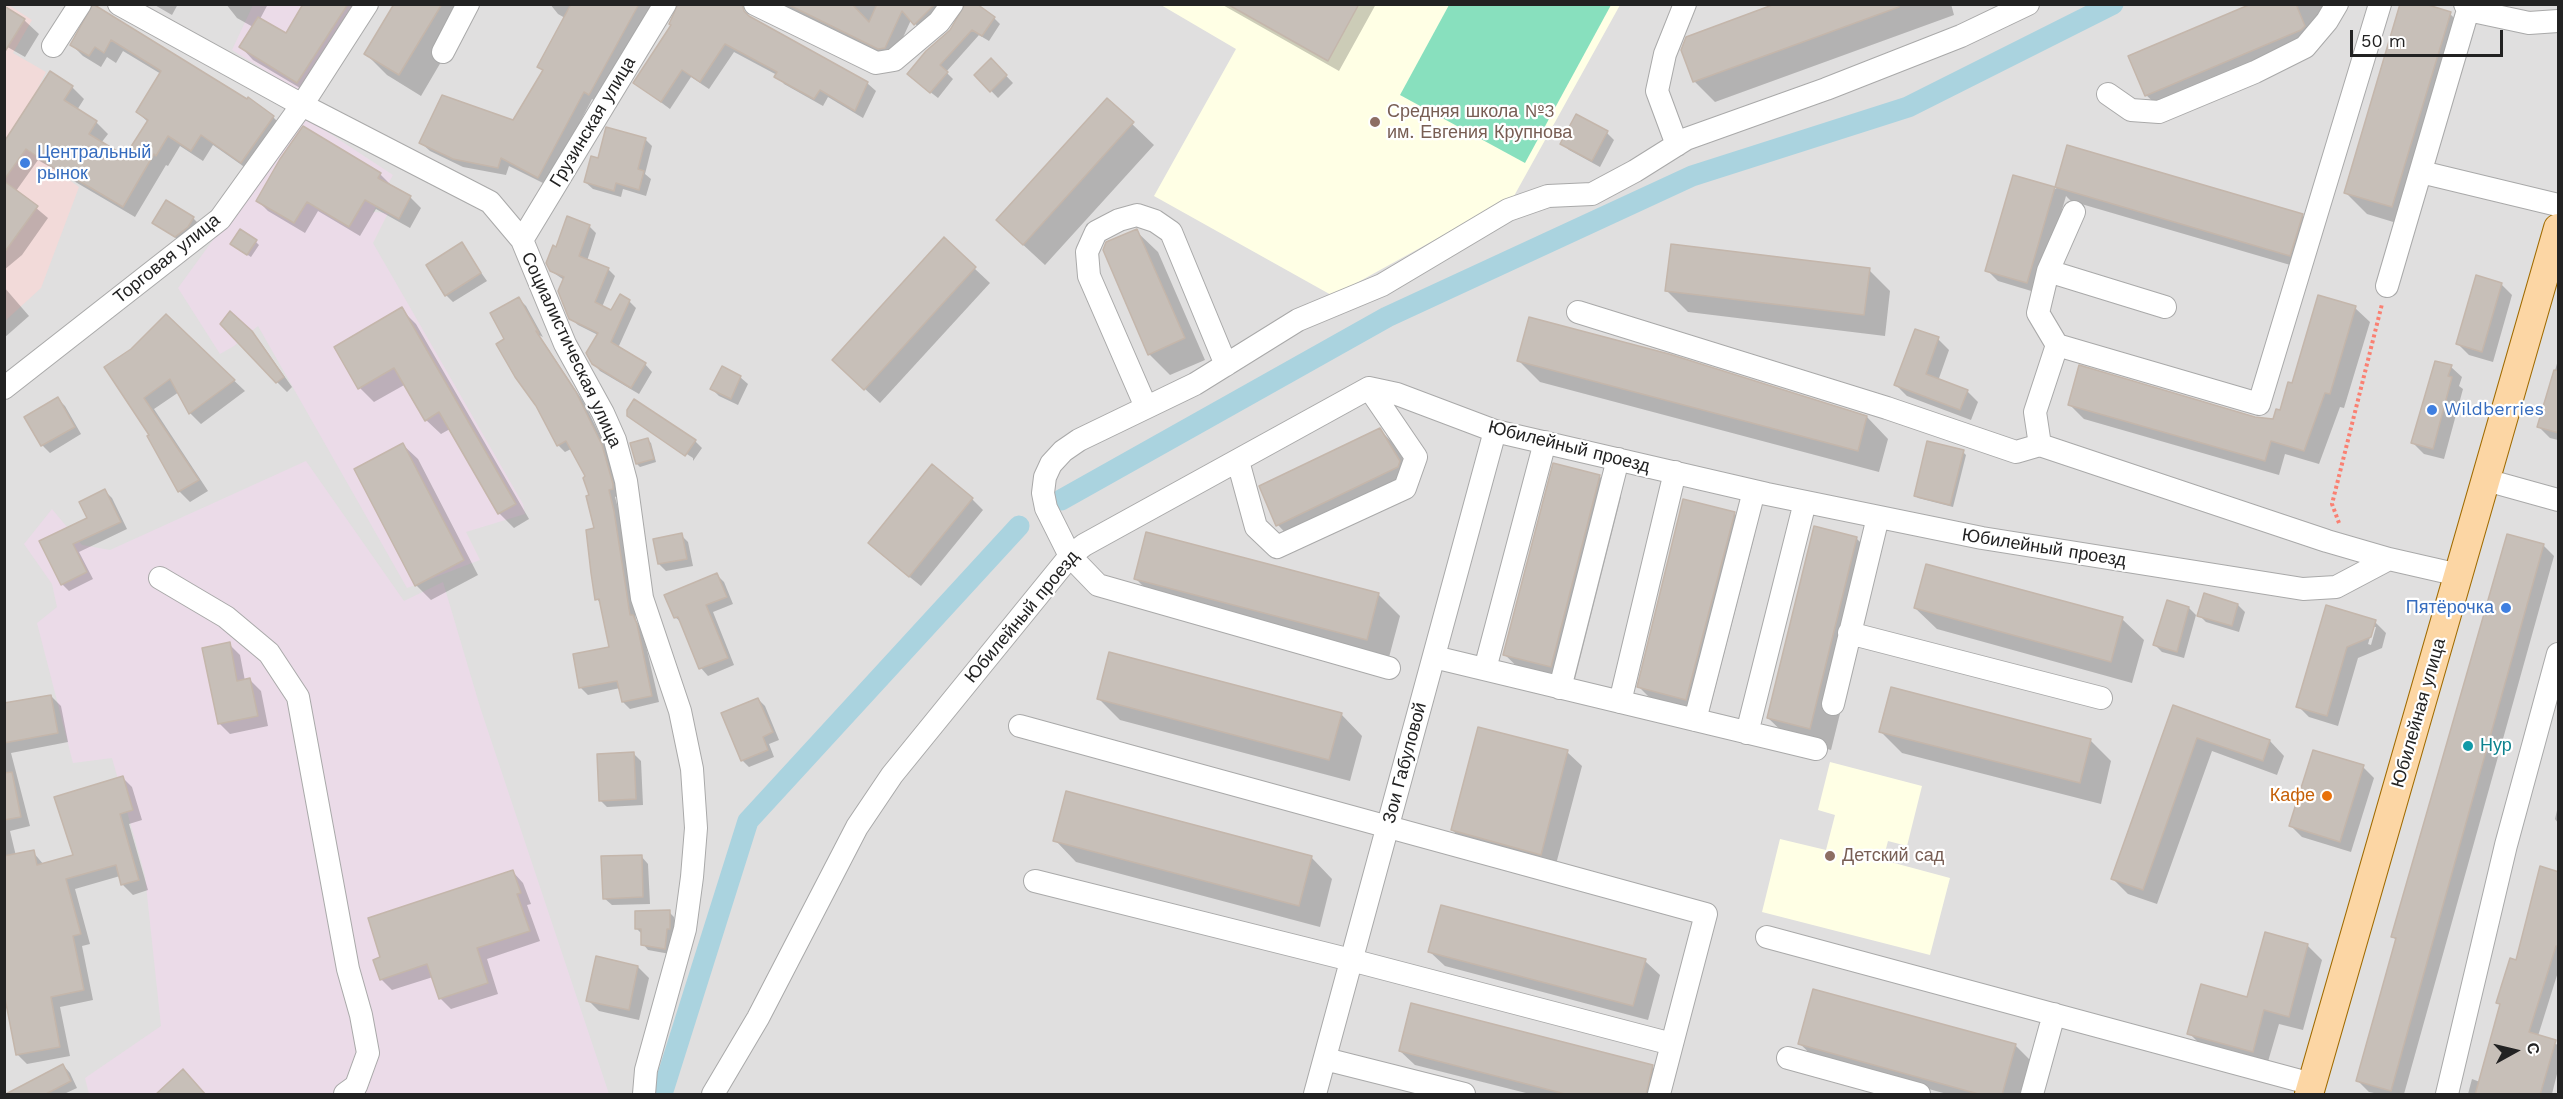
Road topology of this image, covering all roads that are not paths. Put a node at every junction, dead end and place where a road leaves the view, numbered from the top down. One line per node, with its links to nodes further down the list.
1 (80, 4): 14 (street)
2 (119, 4): 17 (street, Социалистическая улица)
3 (366, 4): 17 (street, Торговая улица)
4 (468, 4): 15 (street)
5 (665, 4): 23 (street, Грузинская улица)
6 (755, 4): 7 (street)
7 (952, 4)
8 (1685, 4): 18 (street)
9 (2028, 4): 18 (street)
10 (2337, 4): 16 (street)
11 (2380, 4): 28 (street)
12 (2467, 7): 13 (street); 19 (street)
13 (2559, 21)
14 (53, 46)
15 (442, 52)
16 (2108, 94)
17 (302, 105): 23 (street, Социалистическая улица); 30 (street, Торговая улица)
18 (1677, 145): 29 (street)
19 (2421, 172): 20 (street); 25 (street)
20 (2559, 205)
21 (2074, 212): 24 (street)
22 (2559, 228): 39 (main road, Юбилейная улица)
23 (522, 240): 71 (street, Социалистическая улица)
24 (2048, 271): 26 (street); 28 (street)
25 (2387, 286)
26 (2166, 307)
27 (1578, 312): 35 (street)
28 (2057, 345): 35 (street)
29 (1226, 365): 32 (street); 32 (street)
30 (4, 388)
31 (1369, 388): 33 (street, Юбилейный проезд); 37 (street, Юбилейный проезд); 37 (street)
32 (1146, 407): 44 (street)
33 (1495, 431): 34 (street, Юбилейный проезд); 50 (street, Зои Габуловой)
34 (1545, 442): 36 (street, Юбилейный проезд); 52 (street)
35 (2040, 445): 45 (street)
36 (1618, 459): 38 (street, Юбилейный проезд); 53 (street)
37 (1238, 461): 44 (street, Юбилейный проезд)
38 (1675, 472): 40 (street, Юбилейный проезд); 55 (street)
39 (2486, 480): 41 (street); 46 (main road, Юбилейная улица)
40 (1754, 491): 42 (street, Юбилейный проезд); 57 (street)
41 (2559, 500)
42 (1805, 502): 43 (street, Юбилейный проезд); 59 (street)
43 (1878, 517): 45 (street, Юбилейный проезд); 48 (street)
44 (1071, 556): 51 (street); 72 (street, Юбилейный проезд)
45 (2389, 559): 46 (street)
46 (2459, 575): 69 (main road, Юбилейная улица)
47 (160, 578): 70 (street)
48 (1849, 633): 54 (street); 56 (street)
49 (2559, 654): 78 (street)
50 (1434, 657): 52 (street); 61 (street, Зои Габуловой)
51 (1389, 668)
52 (1485, 669): 53 (street)
53 (1560, 688): 55 (street)
54 (2101, 698)
55 (1620, 702): 57 (street)
56 (1833, 704)
57 (1695, 720): 59 (street)
58 (1020, 726): 61 (street)
59 (1747, 733): 60 (street)
60 (1816, 749)
61 (1388, 825): 64 (street, Зои Габуловой); 66 (street)
62 (1035, 881): 64 (street)
63 (1767, 937): 65 (street)
64 (1352, 960): 66 (street); 68 (street, Зои Габуловой)
65 (2054, 1014): 69 (street); 77 (street)
66 (1672, 1044): 75 (street)
67 (1788, 1058): 76 (street)
68 (1325, 1059): 73 (street, Зои Габуловой); 74 (street)
69 (2310, 1089)
70 (345, 1095)
71 (644, 1095)
72 (713, 1095)
73 (1315, 1095)
74 (1464, 1095)
75 (1659, 1095)
76 (1919, 1095)
77 (2032, 1095)
78 (2447, 1095)

